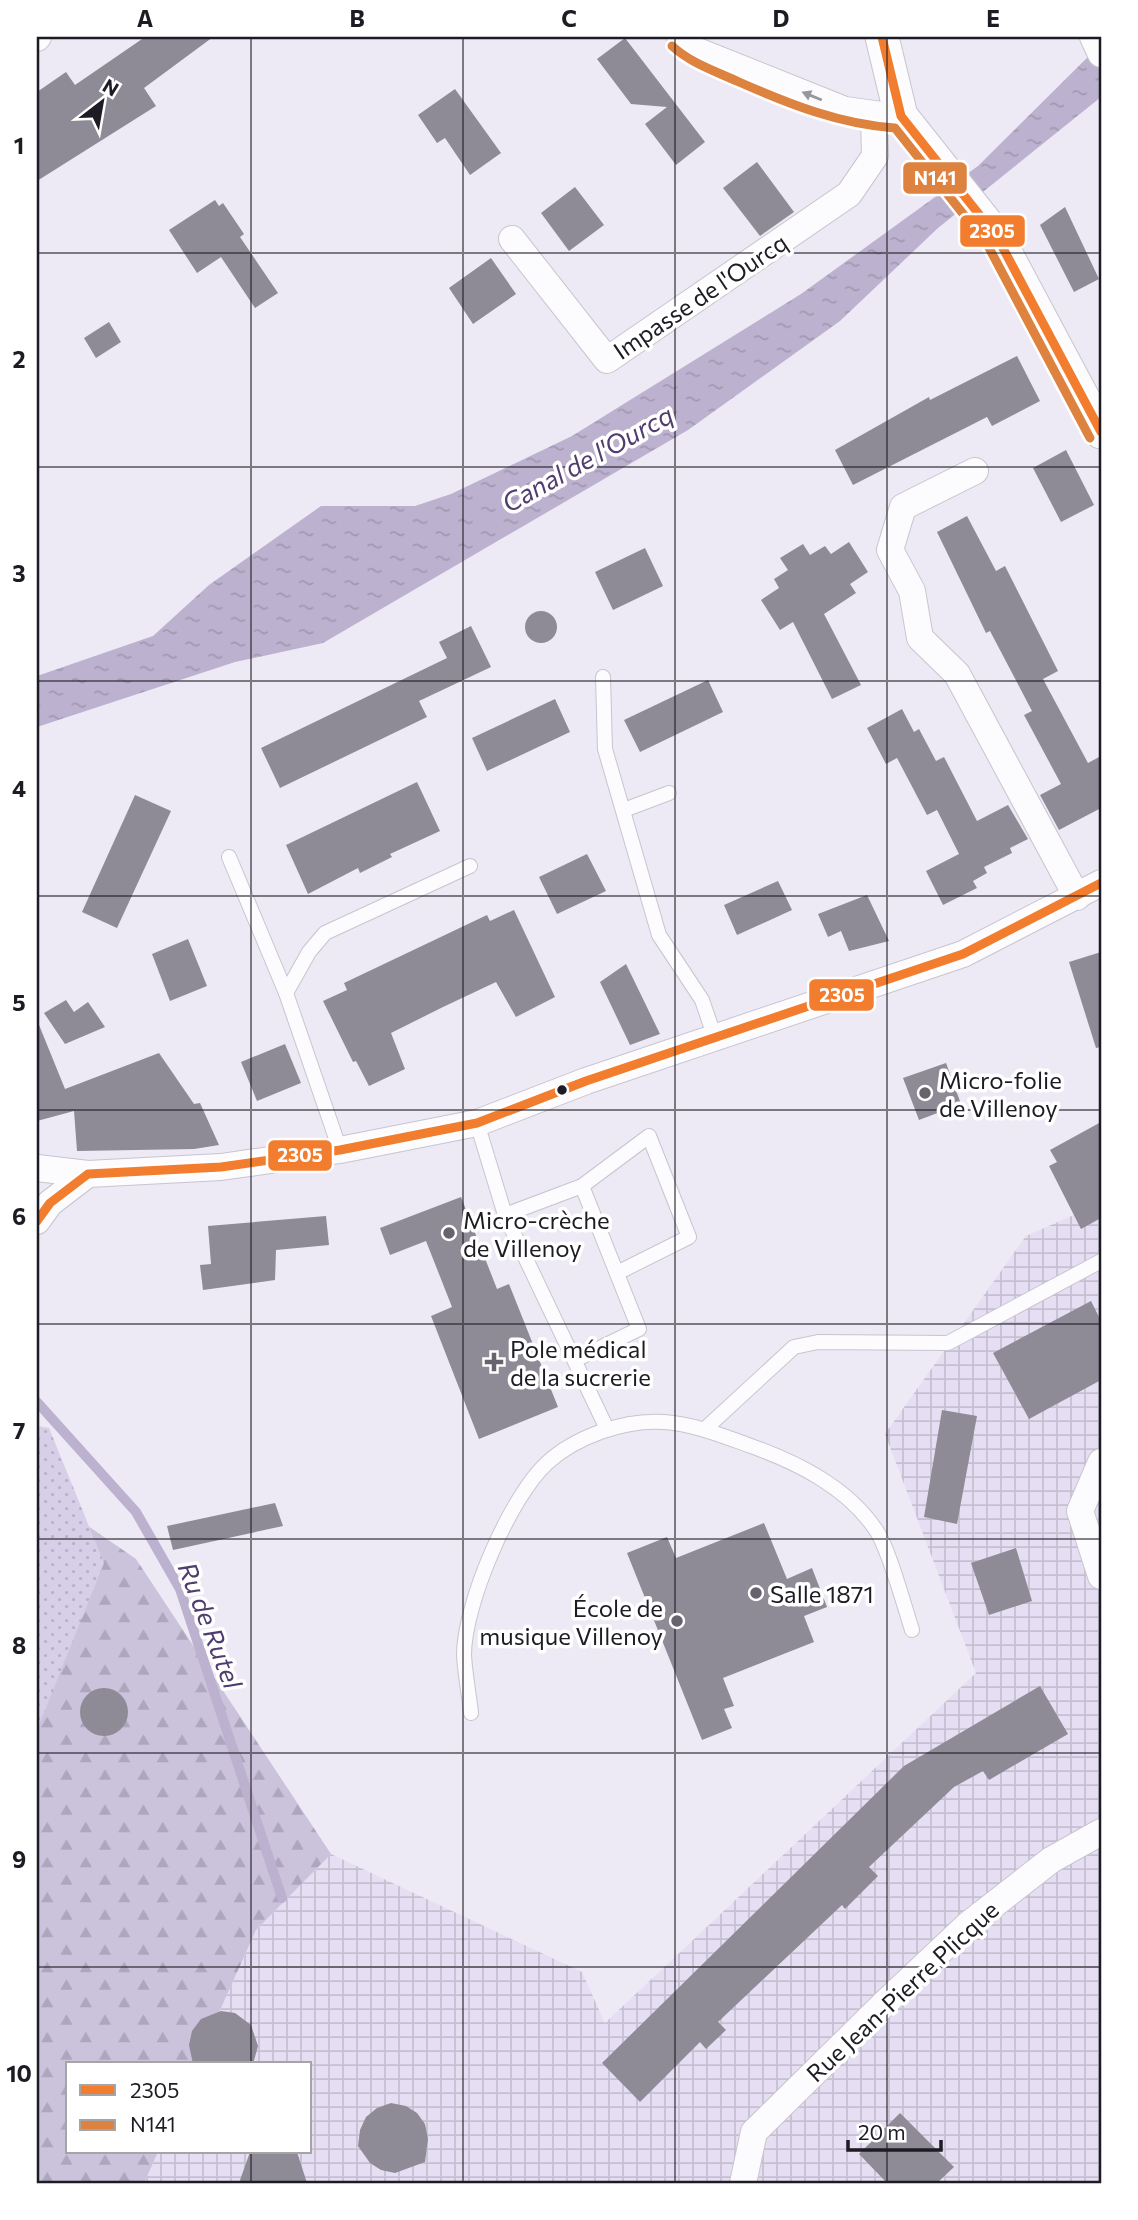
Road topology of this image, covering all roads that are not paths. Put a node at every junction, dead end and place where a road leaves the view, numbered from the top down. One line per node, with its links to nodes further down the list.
1 (680, 37): 5 (street, one-way to 1)
2 (882, 37): 5 (street)
3 (1093, 37): 4 (street)
4 (1101, 54)
5 (888, 116): 6 (street, Impasse de l'Ourcq); 7 (street)
6 (512, 239)
7 (1101, 432)
8 (975, 471): 15 (street)
9 (603, 677): 11 (lane)
10 (669, 793): 11 (lane)
11 (624, 810): 17 (lane)
12 (229, 857): 16 (lane)
13 (470, 866): 16 (lane)
14 (1101, 883): 15 (street)
15 (1077, 897): 17 (street)
16 (286, 993): 19 (lane)
17 (715, 1038): 18 (street)
18 (477, 1123): 19 (street); 23 (lane)
19 (340, 1150): 21 (street)
20 (37, 1168): 21 (street)
21 (88, 1174): 24 (street)
22 (582, 1186): 23 (lane); 26 (lane); 26 (lane)
23 (505, 1215): 27 (lane)
24 (37, 1222)
25 (1101, 1261): 29 (lane)
26 (617, 1273): 27 (lane)
27 (575, 1360): 28 (lane)
28 (607, 1429): 29 (lane); 33 (lane)
29 (705, 1429): 32 (lane)
30 (1101, 1462): 31 (street)
31 (1101, 1576)
32 (912, 1630)
33 (471, 1713)
34 (1101, 1832): 35 (street, Rue Jean-Pierre Plicque)
35 (743, 2183)

